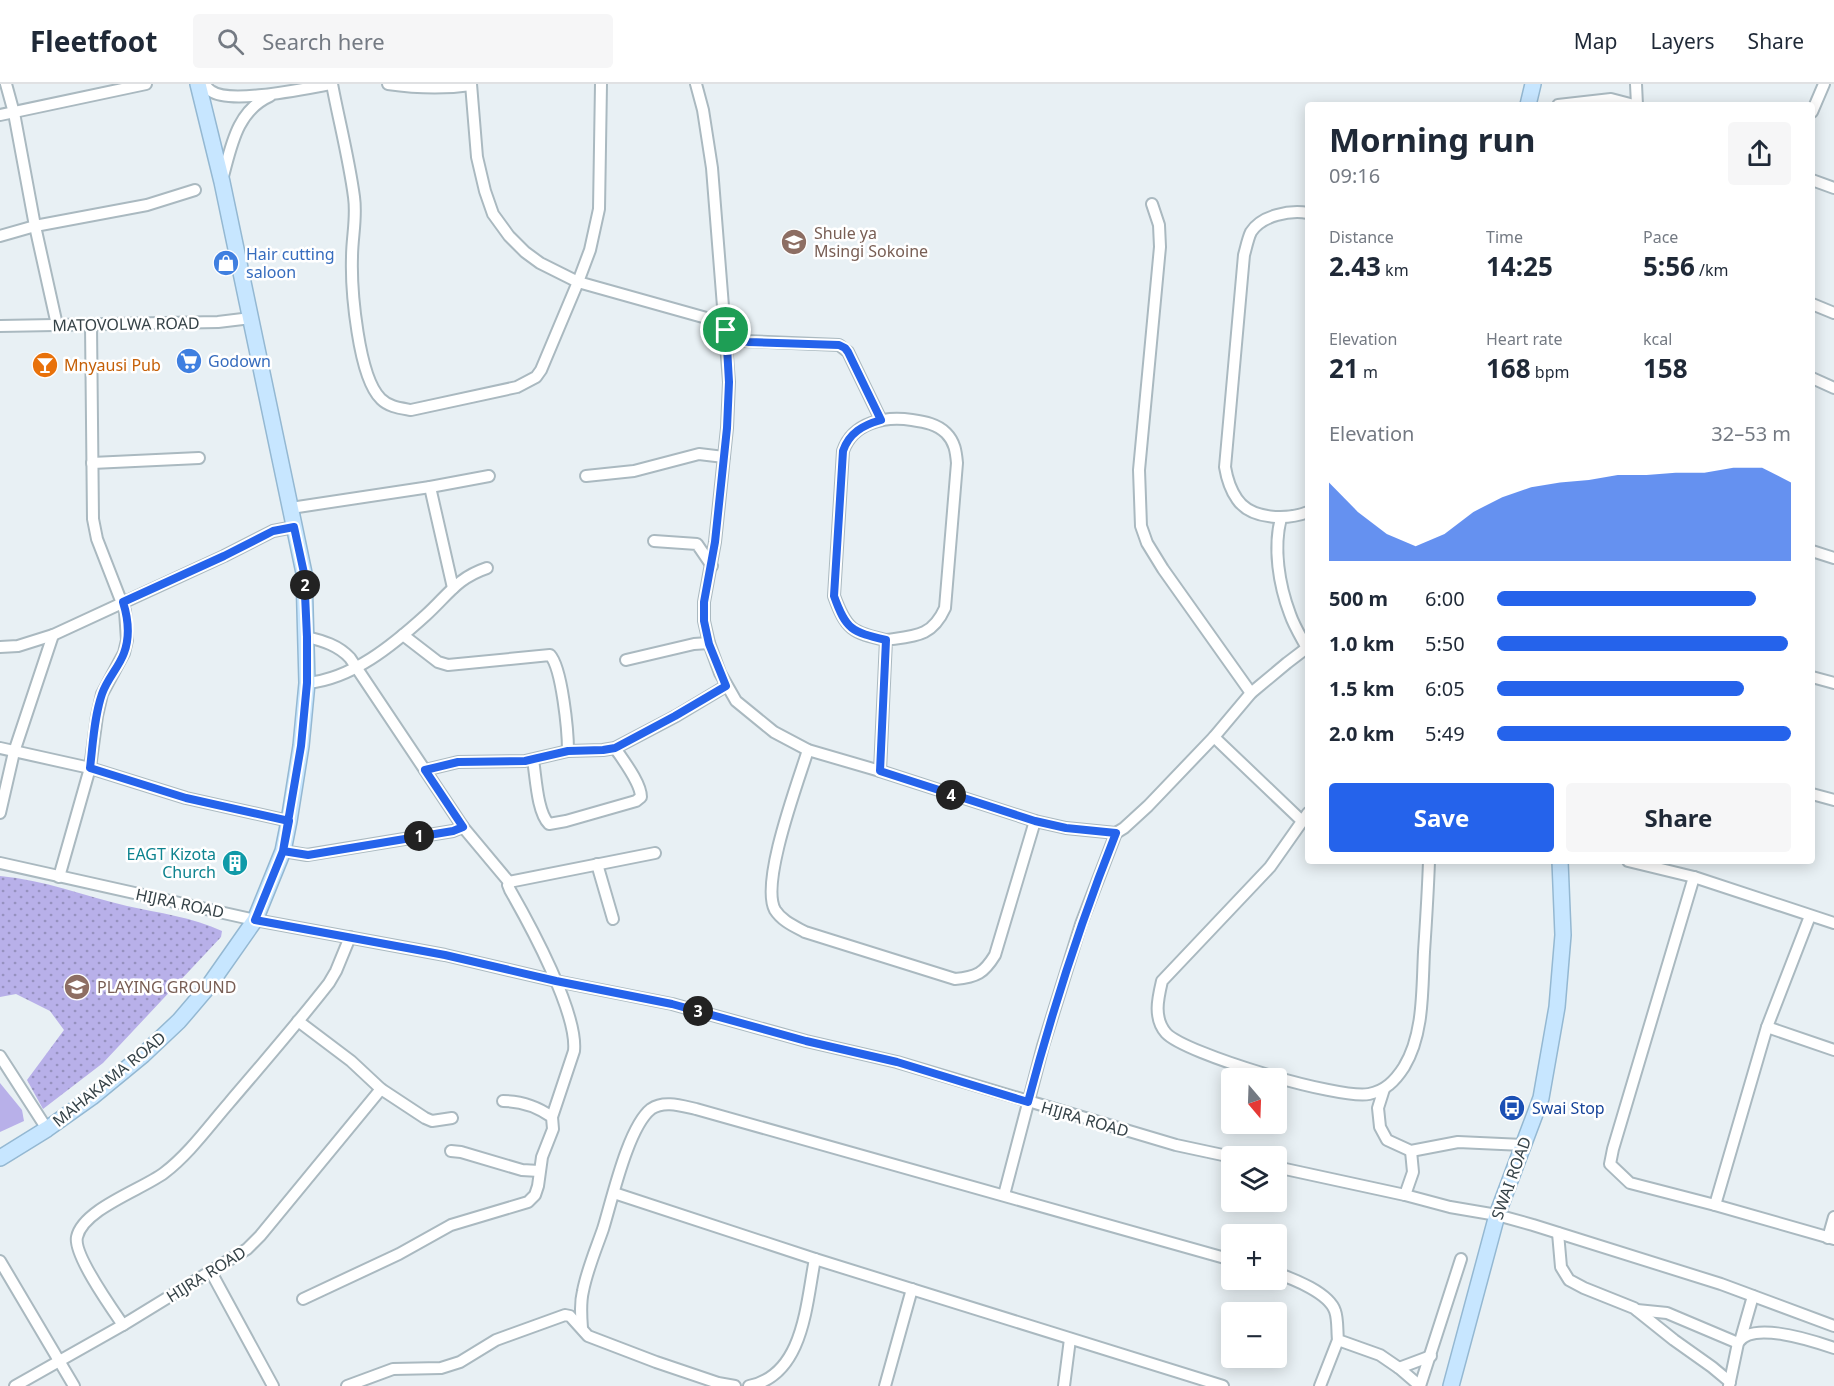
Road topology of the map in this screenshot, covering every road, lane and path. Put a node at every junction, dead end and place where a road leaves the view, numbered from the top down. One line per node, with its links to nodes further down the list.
1 (6, 84): 19 (street)
2 (146, 84): 19 (street)
3 (198, 84): 22 (street, MAHAKAMA ROAD)
4 (204, 84): 13 (street)
5 (331, 84): 13 (street); 29 (street)
6 (388, 84): 12 (street)
7 (601, 84): 29 (street)
8 (696, 84): 36 (street)
9 (1533, 84): 14 (street)
10 (1636, 84): 17 (street)
11 (1824, 84): 18 (street)
12 (471, 85): 29 (street)
13 (276, 94): 22 (street)
14 (1529, 102)
15 (1584, 102): 16 (street)
16 (1624, 102)
17 (1636, 102)
18 (1815, 105)
19 (14, 113): 20 (street); 27 (street)
20 (0, 115)
21 (1815, 181): 23 (street)
22 (222, 182): 32 (street, MAHAKAMA ROAD)
23 (1834, 188)
24 (195, 190): 27 (street)
25 (1152, 204): 71 (street)
26 (1305, 213): 48 (street)
27 (35, 226): 28 (street); 33 (street)
28 (0, 236)
29 (578, 282): 36 (street)
30 (1815, 305): 31 (street)
31 (1834, 313)
32 (252, 318): 34 (street, MATOVOLWA ROAD); 46 (street, MAHAKAMA ROAD)
33 (57, 325): 34 (street, MATOVOLWA ROAD); 35 (street, MATOVOLWA ROAD)
34 (90, 325): 42 (street)
35 (0, 326)
36 (726, 330): 39 (street); 40 (street)
37 (1815, 379): 38 (street)
38 (1834, 388)
39 (881, 420): 60 (street); 60 (street)
40 (724, 457): 44 (street); 53 (street)
41 (199, 458): 42 (street)
42 (92, 463): 56 (street)
43 (489, 476): 45 (street)
44 (586, 476)
45 (430, 487): 46 (street); 55 (street)
46 (291, 508): 49 (street, MAHAKAMA ROAD)
47 (1305, 513): 48 (street)
48 (1281, 518): 62 (street)
49 (294, 527): 56 (street); 59 (street, MAHAKAMA ROAD)
50 (654, 540): 53 (street)
51 (1815, 552): 52 (street)
52 (1834, 558)
53 (712, 566): 61 (street)
54 (488, 568): 55 (street)
55 (453, 588): 58 (street)
56 (123, 602): 57 (street); 79 (street)
57 (53, 635): 63 (street); 77 (street)
58 (403, 635): 66 (street); 76 (street)
59 (307, 637): 66 (street); 69 (street, MAHAKAMA ROAD)
60 (886, 640): 81 (street)
61 (709, 644): 65 (street); 70 (street)
62 (1305, 644)
63 (0, 647)
64 (1305, 650): 71 (street)
65 (626, 660)
66 (356, 667): 69 (street); 80 (street)
67 (1815, 678): 68 (street)
68 (1834, 682)
69 (307, 683): 86 (street, MAHAKAMA ROAD)
70 (726, 686): 74 (street); 75 (street)
71 (1251, 693): 72 (street)
72 (1214, 737): 85 (street); 89 (street)
73 (0, 748): 77 (street)
74 (615, 748): 76 (street); 78 (street)
75 (808, 750): 81 (street); 87 (street)
76 (568, 751): 78 (street)
77 (14, 752): 79 (street); 84 (street)
78 (533, 760): 80 (street)
79 (90, 768): 86 (street); 97 (street)
80 (425, 770): 88 (street)
81 (880, 771): 87 (street)
82 (1815, 795): 83 (street)
83 (1834, 800)
84 (0, 813)
85 (1305, 817): 111 (street)
86 (289, 821): 90 (street, MAHAKAMA ROAD)
87 (1035, 821): 89 (street)
88 (463, 827): 90 (street); 99 (street)
89 (1116, 833): 113 (street)
90 (283, 851): 102 (street, MAHAKAMA ROAD)
91 (655, 853): 93 (street)
92 (0, 863): 97 (street, HIJRA ROAD)
93 (597, 864): 99 (street); 101 (street)
94 (1430, 864): 111 (street)
95 (1560, 864): 117 (street, SWAI ROAD)
96 (1640, 864): 98 (street)
97 (59, 877): 102 (street, HIJRA ROAD)
98 (1694, 877): 100 (street); 127 (street)
99 (509, 882): 105 (street)
100 (1810, 916): 103 (street); 107 (street)
101 (613, 919)
102 (262, 921): 104 (street, HIJRA ROAD); 116 (street, MAHAKAMA ROAD)
103 (1834, 923)
104 (350, 937): 105 (street, HIJRA ROAD); 106 (street)
105 (556, 981): 113 (street, HIJRA ROAD); 114 (street)
106 (298, 1021): 110 (street); 142 (street)
107 (1767, 1027): 108 (street); 127 (street)
108 (1834, 1050)
109 (0, 1056): 116 (street)
110 (381, 1089): 115 (street); 136 (street, HIJRA ROAD)
111 (1384, 1089): 119 (street)
112 (503, 1101): 114 (street)
113 (1028, 1102): 120 (street, HIJRA ROAD); 125 (street)
114 (552, 1117): 123 (street)
115 (452, 1118)
116 (47, 1129): 121 (street, MAHAKAMA ROAD)
117 (1523, 1145): 119 (street); 128 (street, SWAI ROAD)
118 (451, 1151): 123 (street)
119 (1411, 1151): 126 (street)
120 (1221, 1155)
121 (0, 1158)
122 (1287, 1169): 126 (street)
123 (539, 1171): 140 (street)
124 (614, 1193): 125 (street); 133 (street); 144 (street)
125 (1005, 1195): 132 (street)
126 (1406, 1195): 128 (street)
127 (1715, 1205): 131 (street)
128 (1497, 1215): 130 (street); 164 (street, SWAI ROAD)
129 (1834, 1217): 131 (street)
130 (1558, 1233): 139 (street); 141 (street)
131 (1831, 1238)
132 (1221, 1257)
133 (815, 1259): 138 (street); 158 (street)
134 (1461, 1259): 149 (street)
135 (0, 1261): 150 (street)
136 (211, 1272): 142 (street, HIJRA ROAD); 155 (street)
137 (1287, 1277): 146 (street)
138 (912, 1289): 145 (street); 159 (street)
139 (1753, 1296): 143 (street); 147 (street)
140 (303, 1299)
141 (1635, 1310): 147 (street); 152 (street)
142 (123, 1325): 150 (street, HIJRA ROAD)
143 (1834, 1326)
144 (582, 1328): 156 (street); 157 (street)
145 (1071, 1340): 160 (street); 161 (street)
146 (1338, 1340): 151 (street); 162 (street)
147 (1740, 1341): 148 (street); 152 (street)
148 (1834, 1348)
149 (1431, 1356): 151 (street); 163 (street)
150 (60, 1362): 153 (street, HIJRA ROAD); 154 (street)
151 (1400, 1368): 163 (street)
152 (1730, 1384)
153 (15, 1386)
154 (74, 1386)
155 (273, 1386)
156 (347, 1386)
157 (735, 1386)
158 (748, 1386)
159 (885, 1386)
160 (1064, 1386)
161 (1223, 1386)
162 (1320, 1386)
163 (1420, 1386)
164 (1451, 1386)

